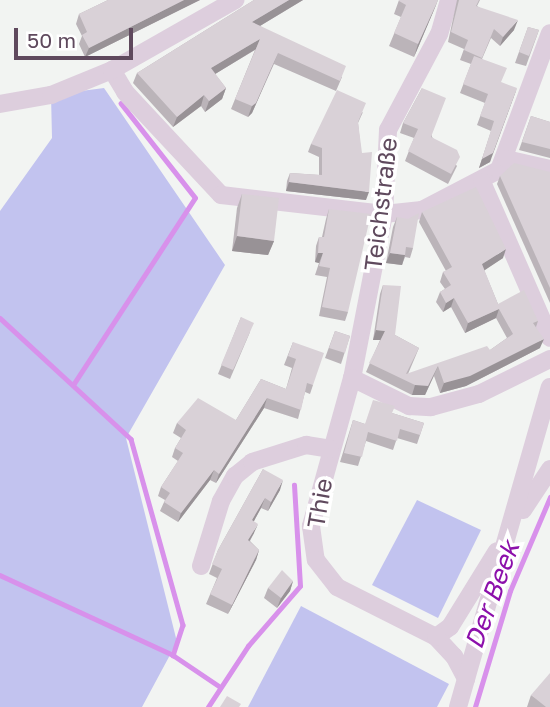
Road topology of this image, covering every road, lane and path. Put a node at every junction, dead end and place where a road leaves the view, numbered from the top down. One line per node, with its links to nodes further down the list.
1 (235, 0): 4 (street)
2 (449, 0): 9 (street, Teichstraße)
3 (550, 33): 6 (street)
4 (112, 70): 5 (street); 9 (street)
5 (0, 104)
6 (506, 159): 7 (street); 8 (street)
7 (550, 169)
8 (482, 182): 9 (street); 10 (street)
9 (384, 214): 12 (street, Teichstraße)
10 (550, 338)
11 (550, 359): 12 (street)
12 (352, 378): 14 (street, Thie)
13 (550, 387): 16 (street)
14 (330, 449): 17 (street); 18 (street, Thie)
15 (550, 469): 16 (street)
16 (511, 530): 18 (street); 19 (street)
17 (201, 566)
18 (436, 637): 19 (street, Thie)
19 (466, 679): 20 (street)
20 (458, 707)

